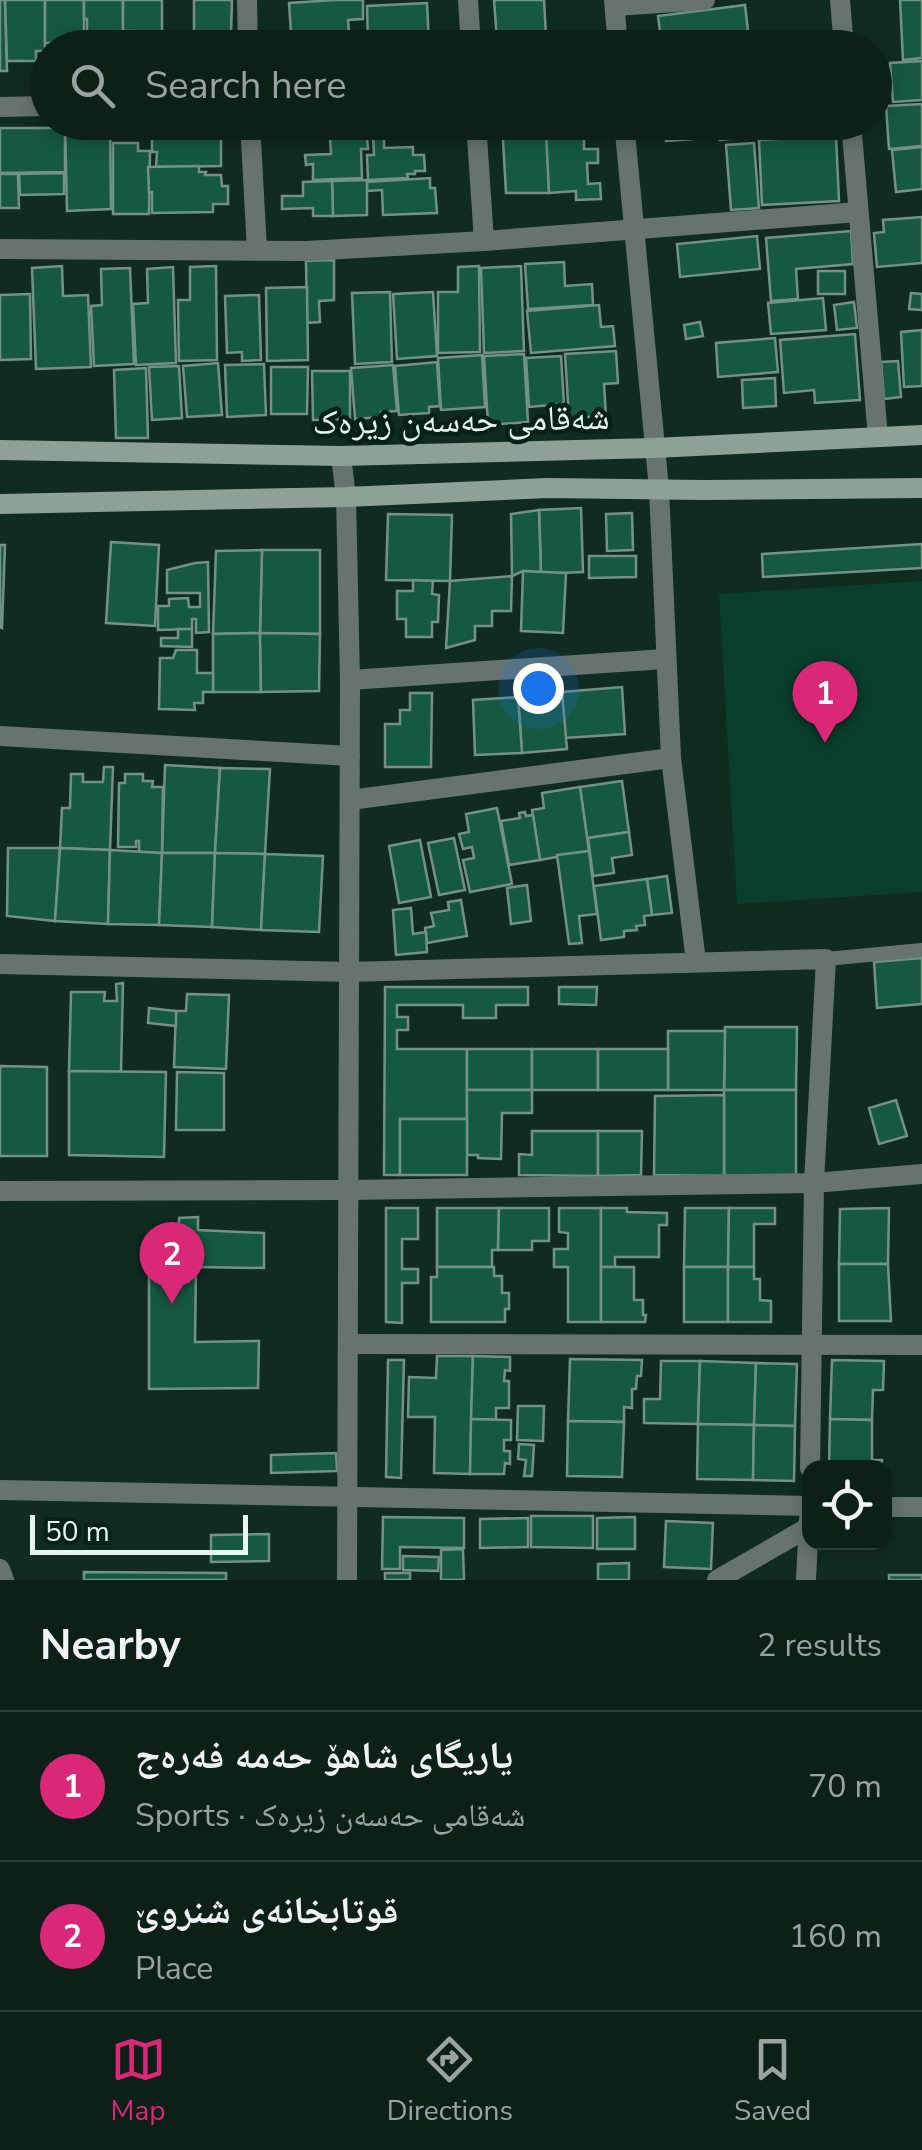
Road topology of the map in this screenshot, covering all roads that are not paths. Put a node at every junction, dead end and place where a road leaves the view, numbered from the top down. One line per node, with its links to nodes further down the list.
1 (247, 0): 6 (street)
2 (468, 0): 7 (street)
3 (705, 0): 5 (street)
4 (840, 0): 9 (street)
5 (615, 3): 8 (street)
6 (248, 30)
7 (470, 30)
8 (617, 30)
9 (842, 30)
10 (30, 106): 11 (street)
11 (0, 107)
12 (251, 140): 20 (street)
13 (477, 140): 18 (street)
14 (626, 140): 17 (street)
15 (852, 140): 16 (street)
16 (858, 212): 17 (street); 22 (street)
17 (633, 230): 18 (street); 23 (street)
18 (484, 241): 20 (street)
19 (0, 250): 20 (street)
20 (257, 250)
21 (922, 435): 22 (main road, شەقامی حەسەن زیرەک)
22 (878, 437): 23 (main road, شەقامی حەسەن زیرەک)
23 (654, 448): 25 (main road, شەقامی حەسەن زیرەک); 27 (street)
24 (0, 450): 25 (main road, شەقامی حەسەن زیرەک)
25 (341, 456): 28 (street)
26 (922, 488): 27 (main road, شەقامی حەسەن زیرەک)
27 (659, 489): 28 (main road, شەقامی حەسەن زیرەک); 30 (street)
28 (346, 497): 29 (main road, شەقامی حەسەن زیرەک); 31 (street)
29 (0, 504)
30 (665, 659): 31 (street); 34 (street)
31 (350, 680): 33 (street)
32 (0, 736): 33 (street)
33 (350, 756): 35 (street)
34 (671, 758): 35 (street); 38 (street)
35 (350, 800): 40 (street)
36 (922, 950): 37 (lane)
37 (826, 958): 38 (street); 42 (street)
38 (696, 962): 40 (street)
39 (0, 964): 40 (street)
40 (349, 972): 44 (street)
41 (922, 1174): 42 (street)
42 (814, 1183): 44 (street); 45 (street)
43 (0, 1190): 44 (street)
44 (349, 1190): 46 (street)
45 (813, 1343): 46 (street); 47 (street); 48 (street)
46 (348, 1344): 50 (street)
47 (922, 1345)
48 (810, 1460)
49 (0, 1490): 50 (street)
50 (348, 1496): 51 (street); 58 (street)
51 (802, 1507)
52 (892, 1507): 53 (street)
53 (922, 1507)
54 (802, 1531): 59 (street)
55 (808, 1550): 60 (street)
56 (0, 1568): 57 (street)
57 (4, 1580)
58 (347, 1580)
59 (717, 1580)
60 (806, 1580)

